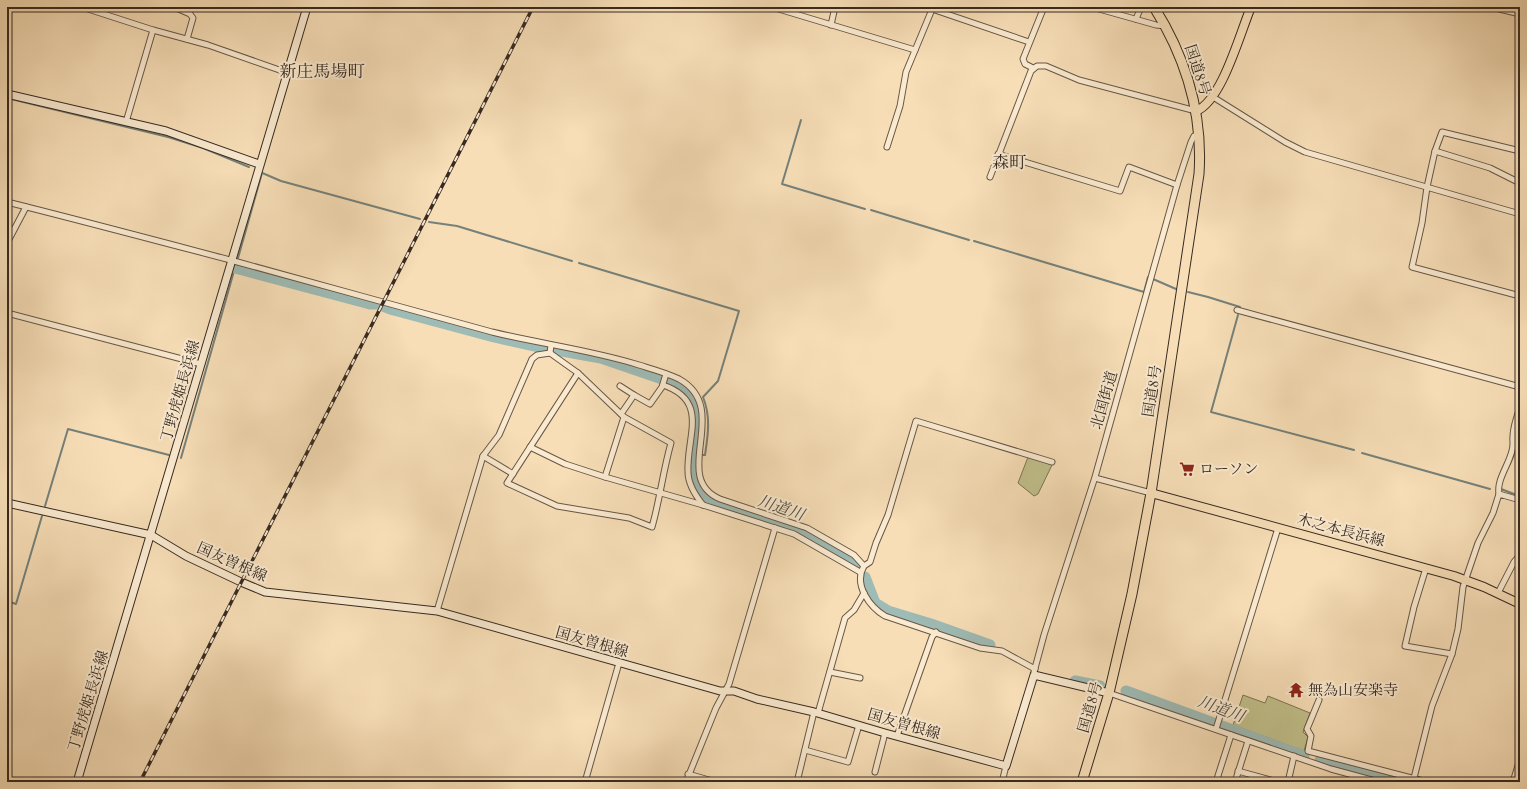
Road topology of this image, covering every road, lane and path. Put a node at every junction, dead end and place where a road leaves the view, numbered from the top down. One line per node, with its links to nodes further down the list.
1 (82, 7): 17 (street)
2 (174, 7): 18 (street)
3 (307, 7): 22 (main road, 丁野虎姫長浜線)
4 (772, 7): 15 (street)
5 (835, 7): 15 (street)
6 (1044, 7): 19 (street)
7 (1092, 7): 14 (street)
8 (1140, 7): 14 (street)
9 (1154, 7): 16 (highway, 国道8号)
10 (1251, 7): 24 (main road)
11 (1492, 7): 13 (street)
12 (933, 8): 19 (street); 20 (street)
13 (1520, 14)
14 (1136, 19): 16 (street)
15 (831, 25): 20 (street)
16 (1166, 26): 25 (highway, 国道8号)
17 (153, 30): 18 (street); 26 (street)
18 (187, 39): 22 (street)
19 (1029, 42): 21 (street)
20 (915, 50): 28 (street)
21 (1033, 68): 25 (street); 31 (street)
22 (288, 73): 32 (main road, 丁野虎姫長浜線)
23 (7, 94): 26 (main road)
24 (1213, 98): 25 (main road); 36 (street)
25 (1196, 111): 27 (highway, 国道8号)
26 (126, 122): 32 (main road)
27 (1199, 135): 35 (street, 北国街道); 63 (highway, 国道8号)
28 (887, 147)
29 (1435, 151): 30 (street); 34 (street); 36 (street)
30 (1520, 151)
31 (998, 154): 33 (street); 35 (street)
32 (259, 164): 41 (main road, 丁野虎姫長浜線)
33 (990, 177)
34 (1520, 183)
35 (1177, 185): 61 (street, 北国街道)
36 (1426, 187): 39 (street); 42 (street)
37 (7, 202): 38 (street)
38 (26, 207): 40 (street); 41 (street)
39 (1520, 214)
40 (7, 243)
41 (231, 260): 45 (street); 47 (main road, 丁野虎姫長浜線)
42 (1520, 296)
43 (1237, 310): 52 (street)
44 (7, 313): 47 (street)
45 (551, 345): 46 (street); 49 (street)
46 (550, 353): 48 (street); 57 (street)
47 (201, 364): 70 (main road, 丁野虎姫長浜線)
48 (578, 373): 55 (street); 56 (street)
49 (666, 375): 50 (street); 72 (street)
50 (663, 384): 53 (street); 67 (street)
51 (620, 386): 53 (street)
52 (1520, 388)
53 (634, 395): 55 (street)
54 (1520, 407): 64 (street)
55 (623, 416): 60 (street); 62 (street)
56 (530, 447): 59 (street); 60 (street)
57 (483, 456): 59 (street); 79 (street)
58 (1052, 462): 72 (street)
59 (513, 474): 62 (street)
60 (605, 477): 62 (street)
61 (1095, 478): 63 (street); 84 (street, 北国街道)
62 (661, 493): 67 (street)
63 (1151, 493): 69 (main road, 木之本長浜線); 87 (highway, 国道8号)
64 (1499, 494): 65 (street); 75 (street)
65 (1520, 500)
66 (7, 503): 70 (main road, 国友曽根線)
67 (703, 504): 68 (street)
68 (775, 528): 74 (street); 86 (street)
69 (1278, 528): 73 (main road, 木之本長浜線); 91 (street)
70 (151, 535): 79 (main road, 国友曽根線); 106 (main road, 丁野虎姫長浜線)
71 (1520, 555): 77 (street)
72 (864, 566): 74 (street)
73 (1426, 568): 75 (main road, 木之本長浜線); 81 (street)
74 (860, 572): 76 (street)
75 (1465, 580): 77 (main road, 木之本長浜線); 81 (street)
76 (864, 593): 80 (street); 83 (street)
77 (1498, 593): 78 (main road, 木之本長浜線)
78 (1520, 604)
79 (437, 611): 82 (main road, 国友曽根線)
80 (936, 632): 84 (street); 94 (street)
81 (1452, 654): 105 (street)
82 (619, 663): 86 (main road, 国友曽根線); 107 (street)
83 (830, 672): 85 (street); 89 (street)
84 (1034, 672): 87 (main road); 101 (main road)
85 (860, 678)
86 (726, 691): 89 (main road, 国友曽根線); 104 (street)
87 (1109, 693): 91 (street); 112 (highway, 国道8号)
88 (1319, 700): 97 (street)
89 (816, 712): 90 (main road, 国友曽根線); 96 (street)
90 (859, 725): 92 (main road, 国友曽根線); 96 (street)
91 (1217, 726): 93 (street)
92 (885, 733): 94 (main road, 国友曽根線); 103 (street)
93 (1231, 735): 95 (street); 113 (street)
94 (897, 736): 101 (main road, 国友曽根線)
95 (1248, 741): 98 (street); 102 (street)
96 (805, 750): 110 (street)
97 (1316, 753): 100 (street); 105 (street)
98 (1294, 756): 100 (street); 116 (street)
99 (1520, 759): 119 (street)
100 (1313, 763): 117 (street)
101 (1006, 766): 111 (street)
102 (1238, 771): 114 (street); 115 (street)
103 (875, 772)
104 (688, 774): 108 (street); 109 (street)
105 (1412, 779): 118 (street)
106 (77, 782)
107 (585, 782)
108 (686, 782)
109 (716, 782)
110 (797, 782)
111 (1002, 782)
112 (1082, 782)
113 (1216, 782)
114 (1235, 782)
115 (1274, 782)
116 (1288, 782)
117 (1379, 782)
118 (1427, 782)
119 (1513, 782)

